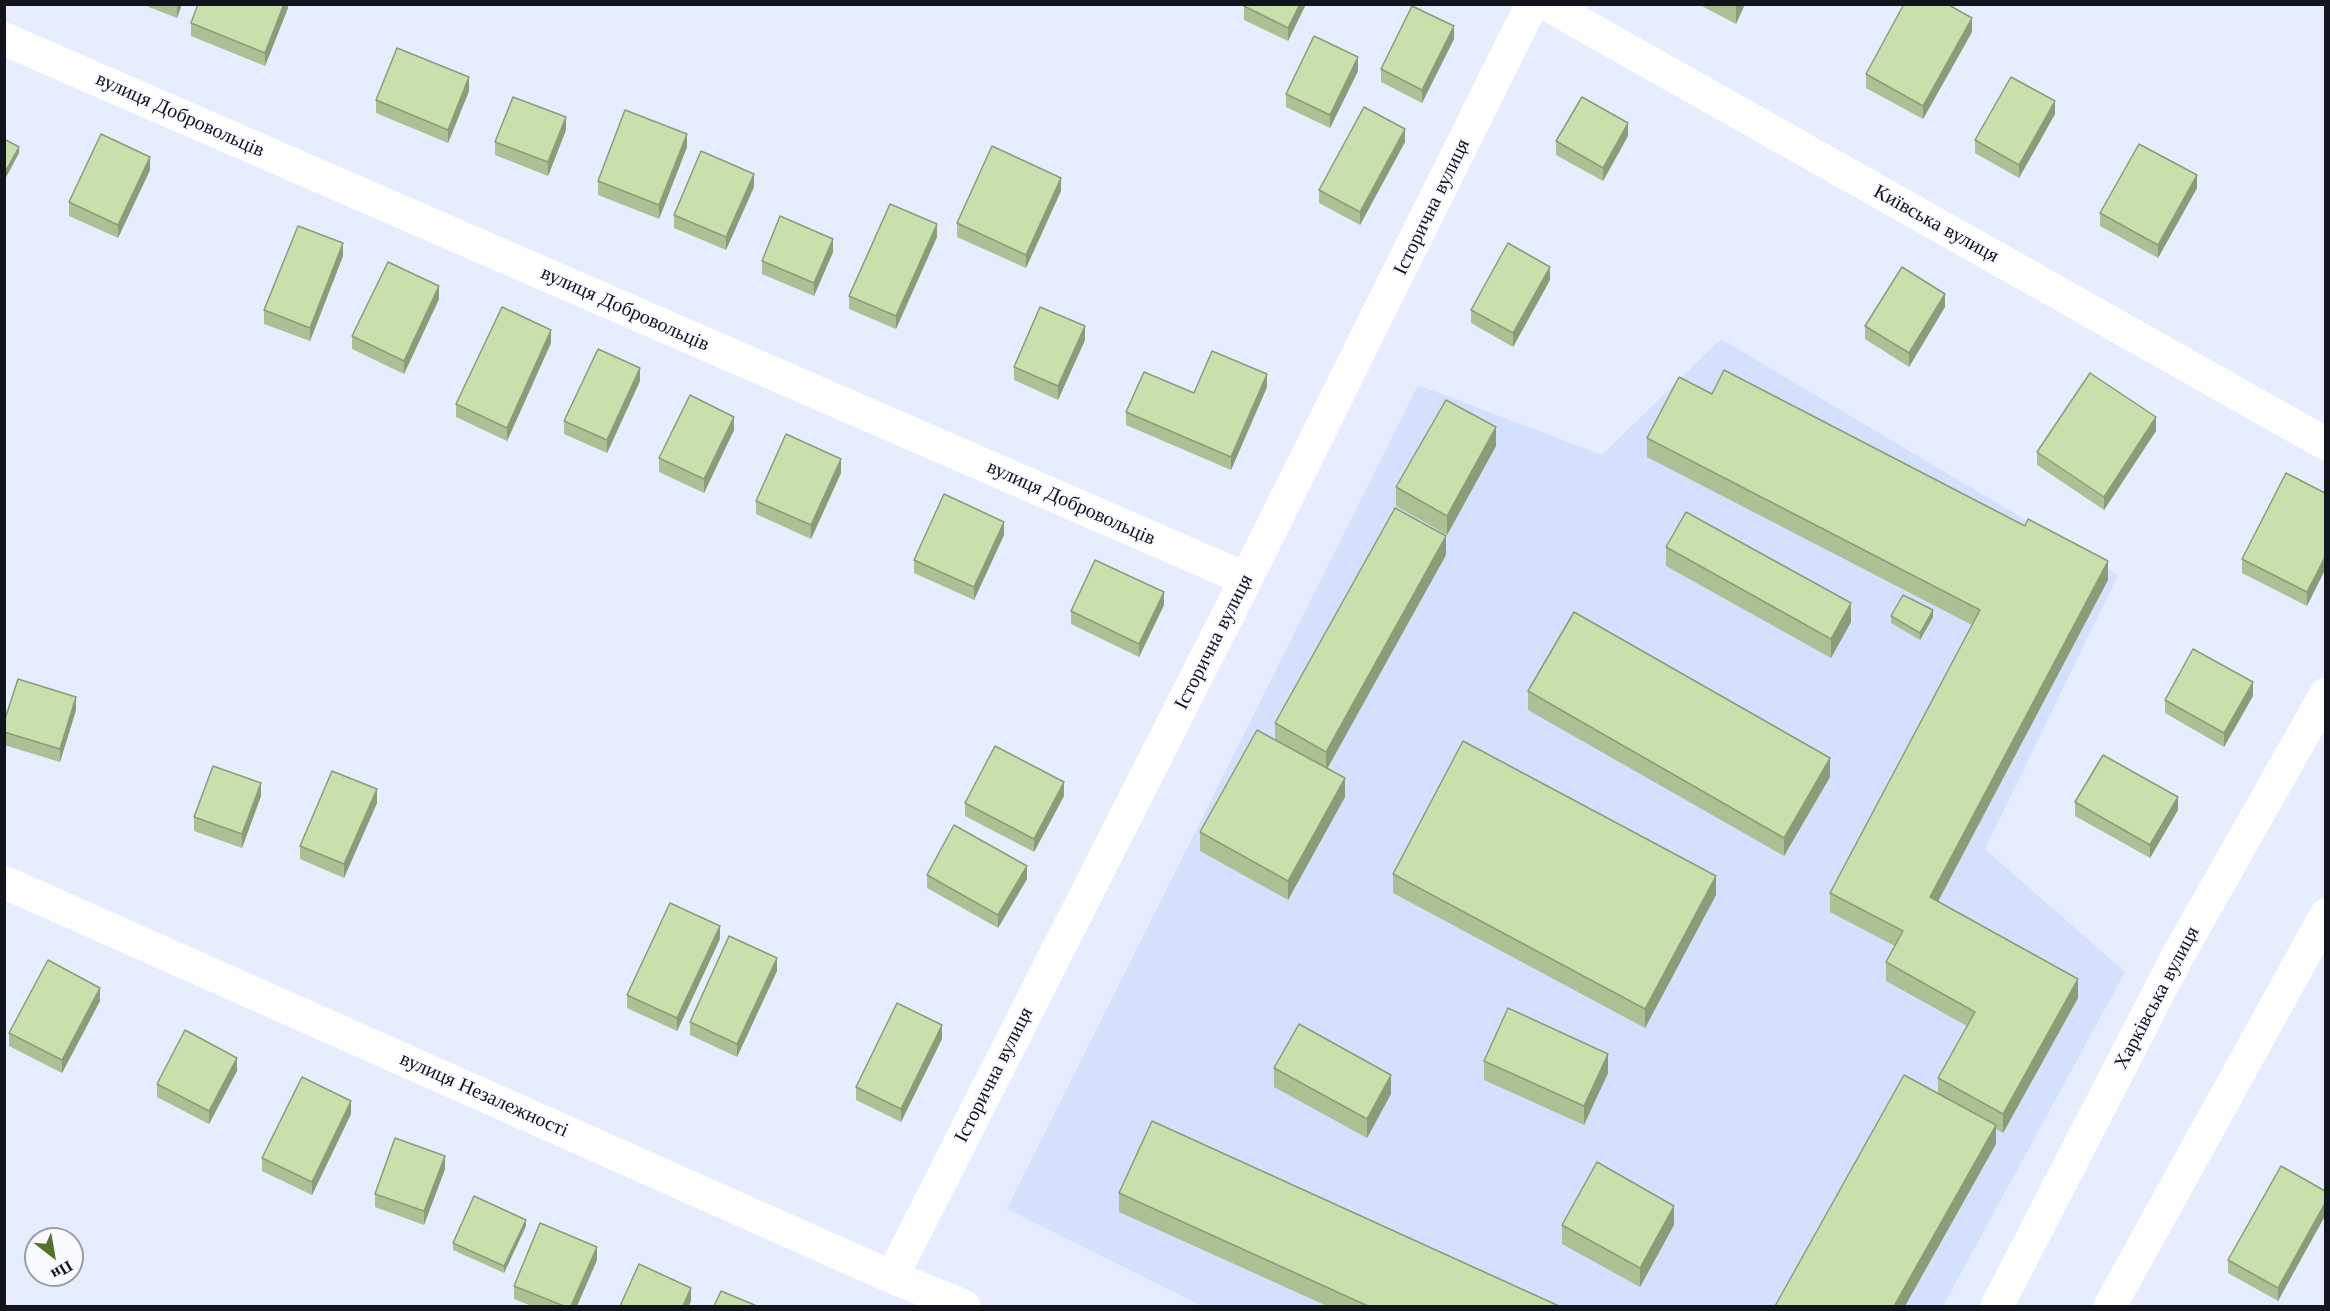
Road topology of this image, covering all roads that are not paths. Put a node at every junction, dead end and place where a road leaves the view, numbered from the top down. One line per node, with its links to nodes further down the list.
1 (1532, 4): 5 (street, Історична вулиця)
2 (1546, 4): 4 (street, Київська вулиця)
3 (4, 39): 5 (street, вулиця Добровольців)
4 (2325, 444)
5 (1246, 579): 9 (street, Історична вулиця)
6 (2325, 694): 11 (street, Харківська вулиця)
7 (4, 882): 9 (street, вулиця Незалежності)
8 (2325, 915): 12 (street)
9 (892, 1277): 10 (street, вулиця Незалежності)
10 (964, 1306)
11 (1997, 1306)
12 (2110, 1306)

